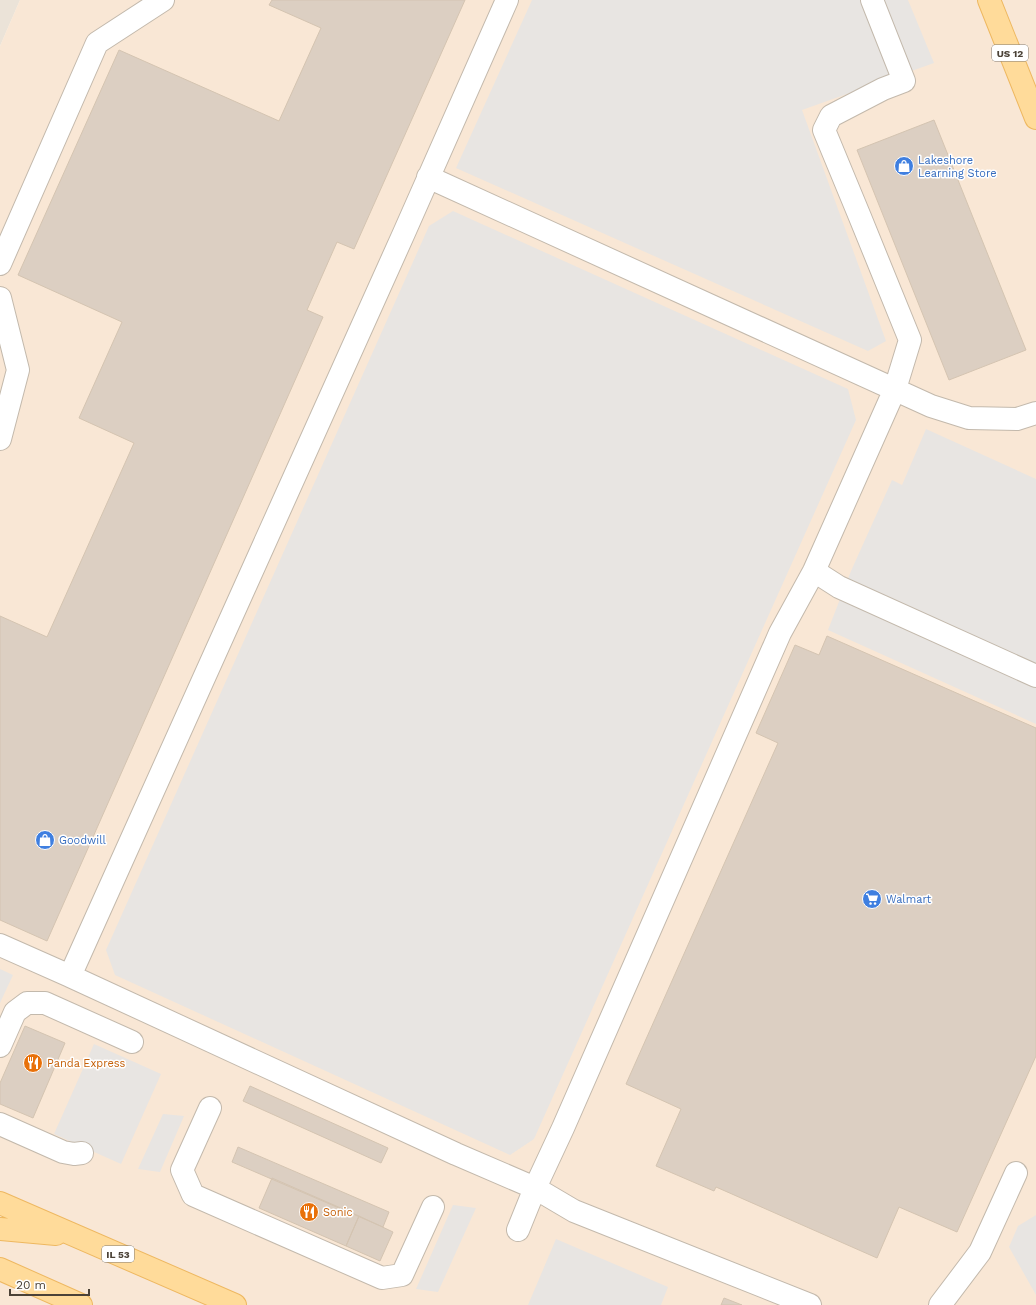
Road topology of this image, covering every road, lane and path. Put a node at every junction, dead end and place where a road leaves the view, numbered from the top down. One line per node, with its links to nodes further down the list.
1 (163, 0): 7 (lane)
2 (507, 0): 6 (lane)
3 (872, 0): 9 (lane)
4 (989, 0): 5 (main road, US 12)
5 (1036, 118)
6 (428, 177): 9 (lane); 15 (lane)
7 (0, 264)
8 (0, 298): 11 (lane)
9 (895, 389): 10 (lane); 12 (lane)
10 (1036, 413)
11 (0, 439)
12 (814, 571): 13 (lane); 22 (lane)
13 (1036, 676)
14 (0, 946): 15 (lane)
15 (70, 976): 22 (lane)
16 (132, 1042): 17 (lane)
17 (0, 1046)
18 (210, 1108): 24 (lane)
19 (0, 1124): 20 (lane)
20 (82, 1153)
21 (1016, 1173): 32 (lane)
22 (535, 1188): 26 (lane); 31 (lane)
23 (0, 1203): 27 (main road, IL 53)
24 (433, 1207)
25 (0, 1229): 27 (main road)
26 (518, 1230)
27 (73, 1235): 30 (main road, IL 53)
28 (0, 1269): 29 (main road)
29 (76, 1304)
30 (235, 1305)
31 (810, 1305)
32 (940, 1305)

